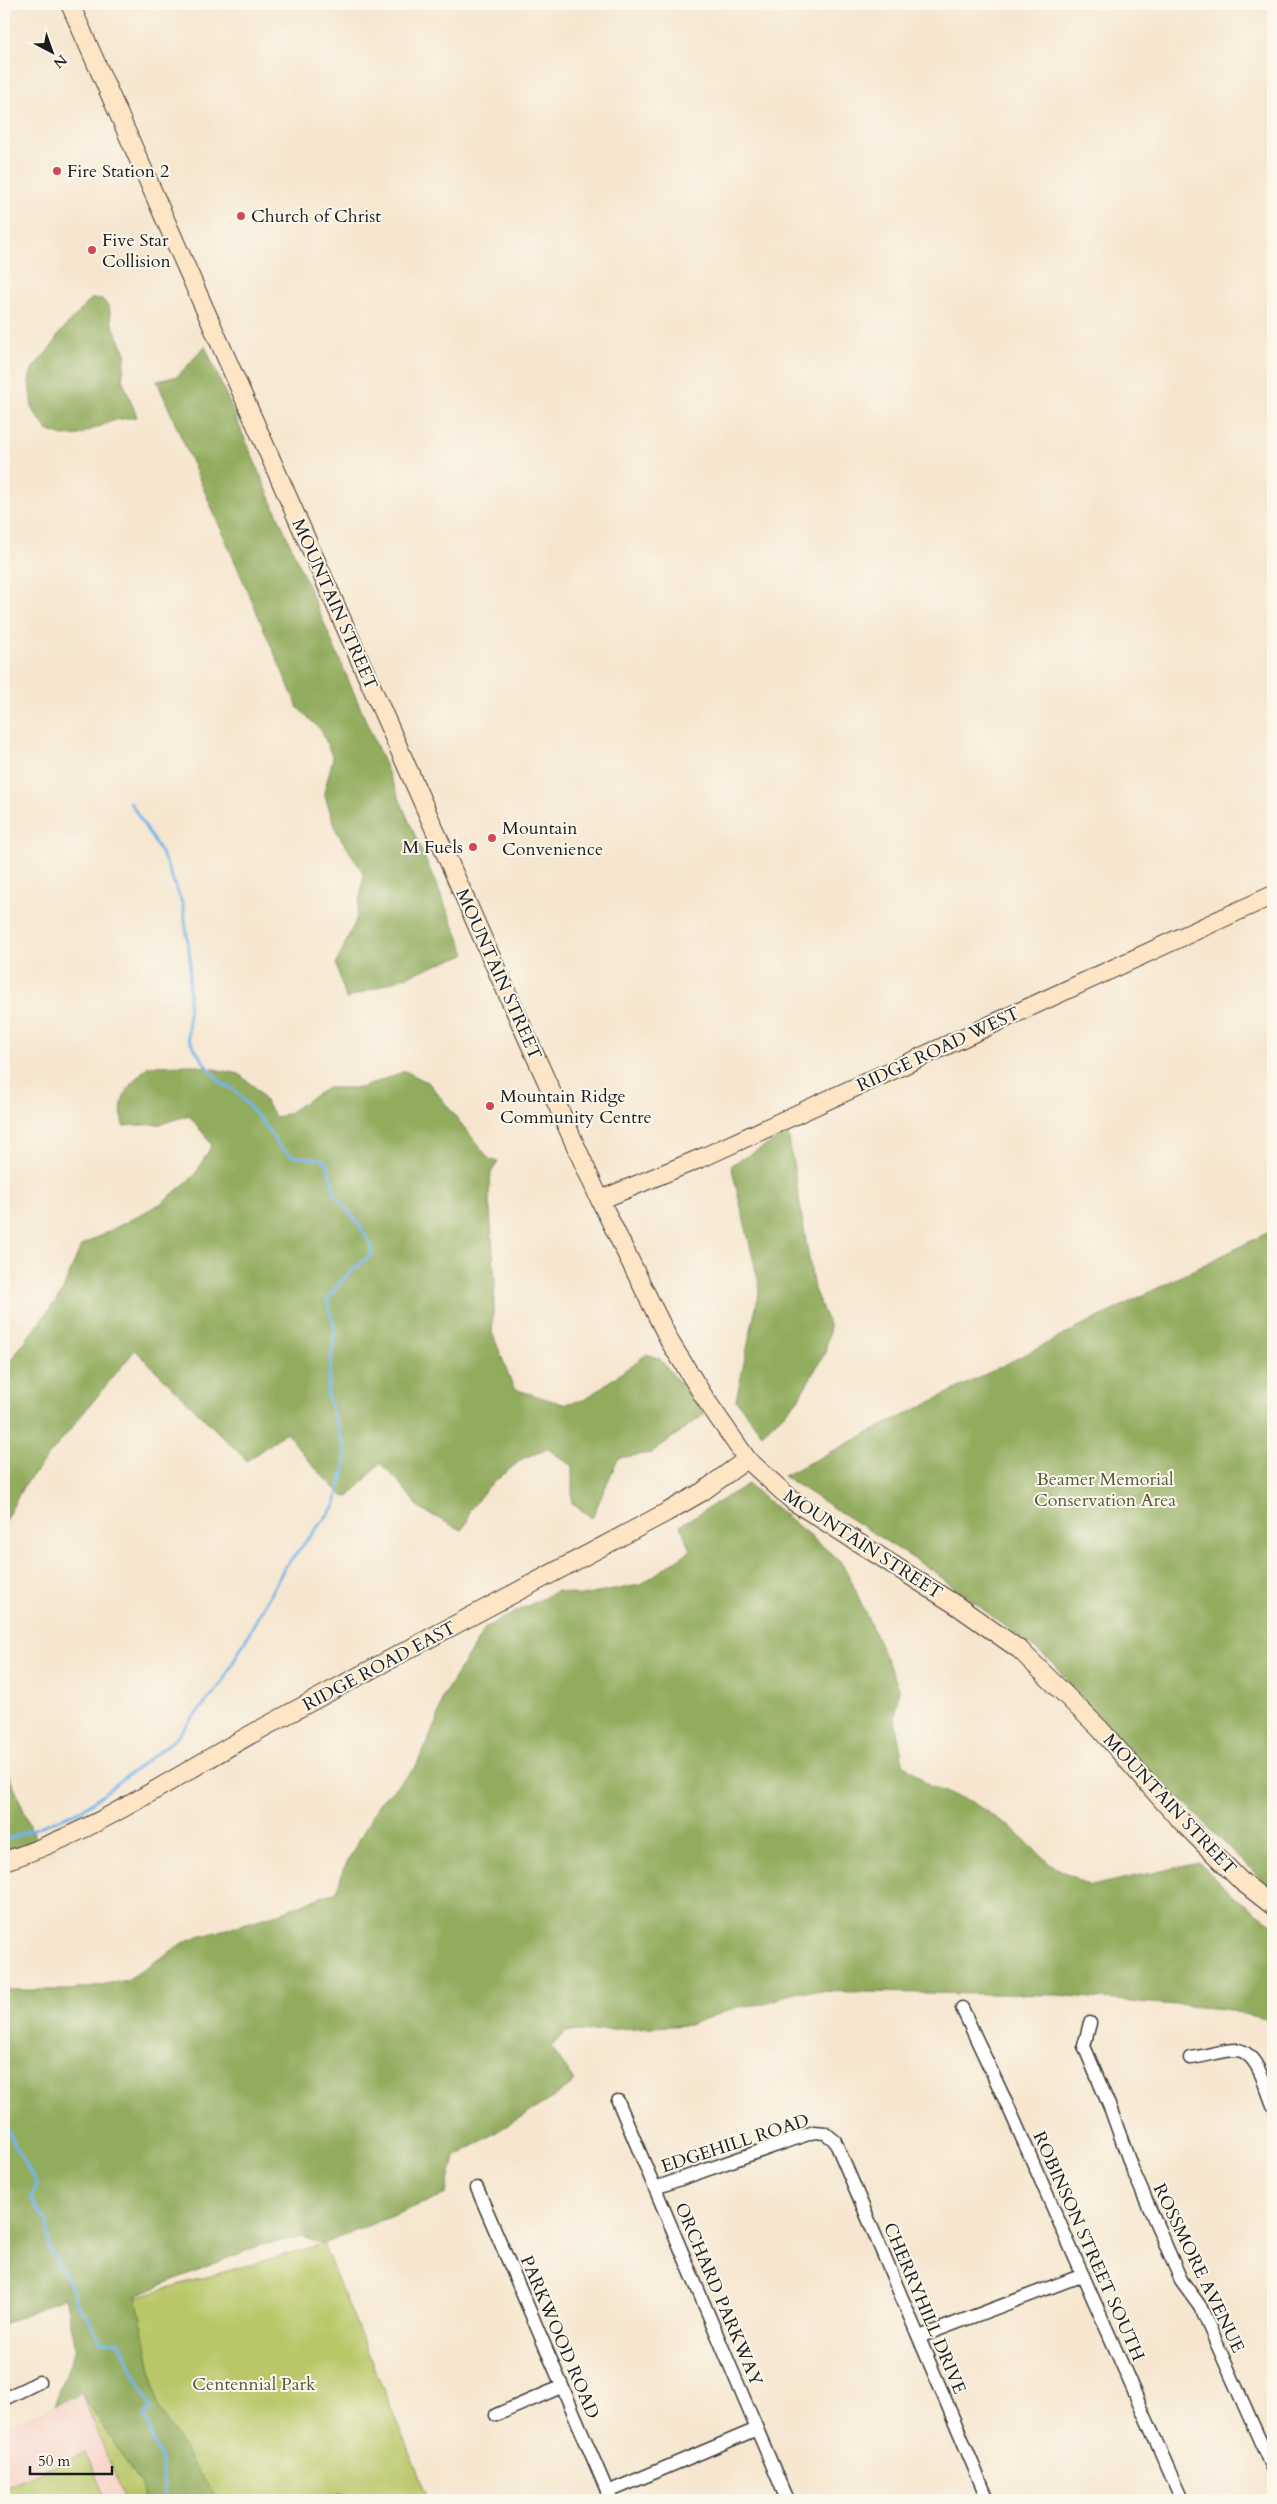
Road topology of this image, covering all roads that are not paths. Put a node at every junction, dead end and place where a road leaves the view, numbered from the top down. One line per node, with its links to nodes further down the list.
1 (70, 4): 3 (main road, MOUNTAIN STREET)
2 (1273, 896): 3 (main road, RIDGE ROAD WEST)
3 (600, 1200): 4 (main road, MOUNTAIN STREET)
4 (747, 1459): 5 (main road, RIDGE ROAD EAST); 6 (main road, MOUNTAIN STREET)
5 (4, 1861)
6 (1273, 1906)
7 (962, 2008): 15 (street, ROBINSON STREET SOUTH)
8 (1090, 2023): 22 (street, ROSSMORE AVENUE)
9 (1190, 2058): 11 (street)
10 (618, 2101): 14 (street, ORCHARD PARKWAY)
11 (1273, 2104)
12 (826, 2133): 14 (street, EDGEHILL ROAD); 16 (street, CHERRYHILL DRIVE)
13 (477, 2188): 18 (street, PARKWOOD ROAD)
14 (656, 2188): 21 (street, ORCHARD PARKWAY)
15 (1083, 2275): 16 (street); 26 (street, ROBINSON STREET SOUTH)
16 (919, 2337): 25 (street, CHERRYHILL DRIVE)
17 (39, 2382): 19 (street)
18 (561, 2387): 20 (street); 23 (street, PARKWOOD ROAD)
19 (4, 2399)
20 (496, 2415)
21 (757, 2430): 23 (street); 24 (street, ORCHARD PARKWAY)
22 (1273, 2470)
23 (610, 2496)
24 (787, 2500)
25 (988, 2500)
26 (1182, 2500)

